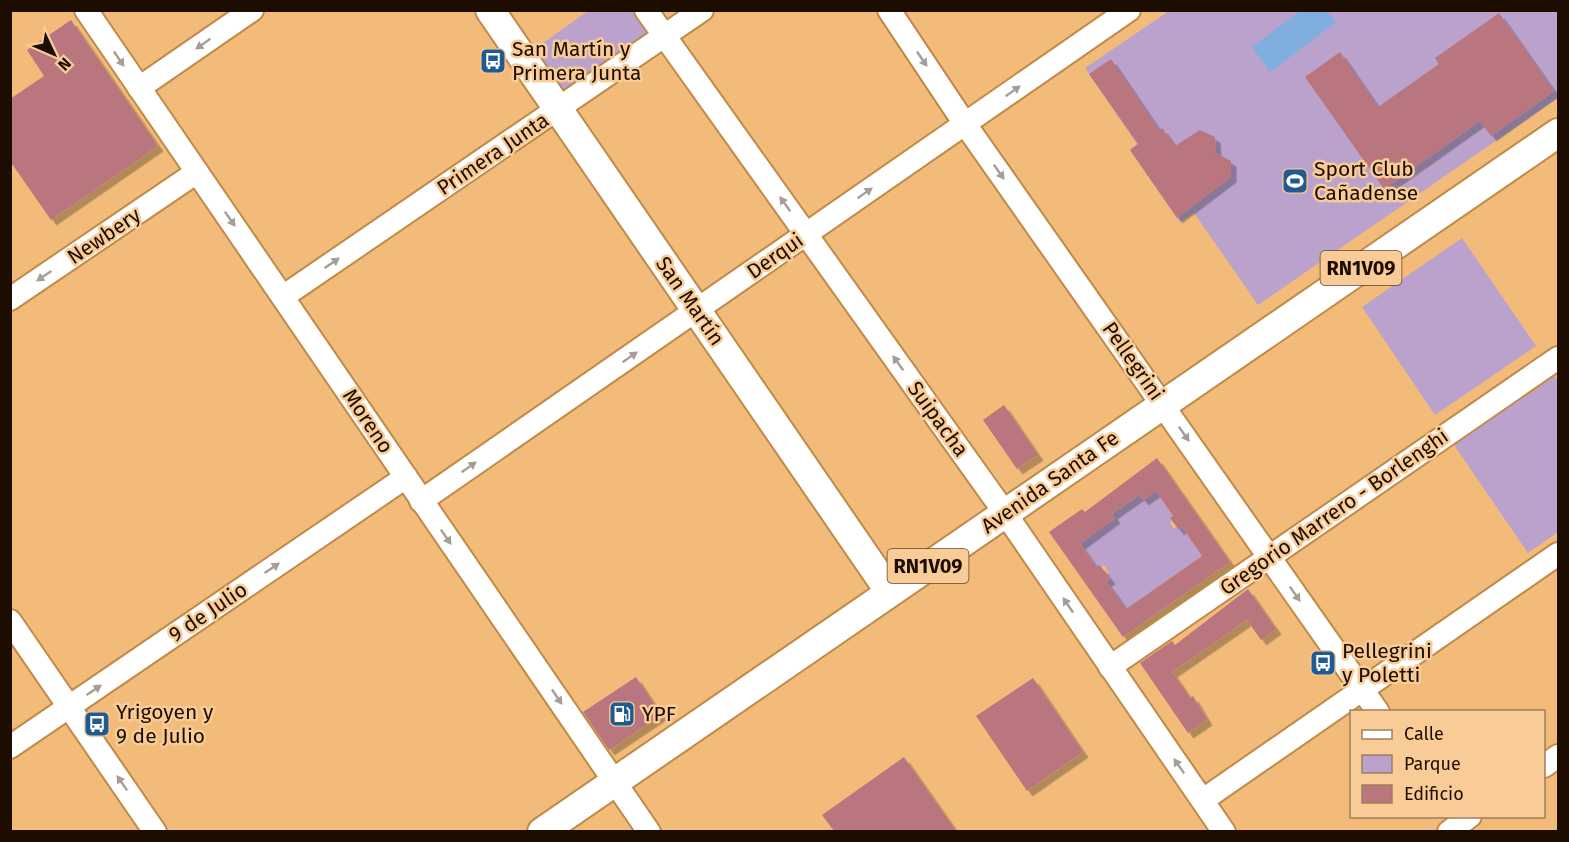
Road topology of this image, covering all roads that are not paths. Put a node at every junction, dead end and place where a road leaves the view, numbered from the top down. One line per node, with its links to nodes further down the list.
1 (86, 10): 9 (street, Moreno, one-way to 9)
2 (252, 10): 9 (street, one-way to 9)
3 (490, 10): 10 (main road, San Martín)
4 (646, 10): 8 (street, Suipacha)
5 (702, 10): 8 (street, Primera Junta)
6 (890, 10): 11 (street, Pellegrini, one-way to 11)
7 (1129, 10): 11 (street, Derqui, one-way to 7)
8 (665, 36): 10 (street, Primera Junta); 14 (street, Suipacha, one-way to 8)
9 (139, 88): 13 (street, Moreno)
10 (558, 109): 15 (street, Primera Junta, one-way to 10); 17 (main road, San Martín)
11 (965, 124): 14 (street, Derqui, one-way to 11); 19 (street, Pellegrini, one-way to 19)
12 (1558, 133): 19 (main road, Avenida Santa Fe / RN1V09)
13 (197, 172): 15 (street, Moreno, one-way to 15); 16 (street, Newbery, one-way to 16)
14 (806, 234): 17 (street, Derqui); 22 (street, Suipacha, one-way to 14)
15 (284, 296): 20 (street, Moreno)
16 (10, 299)
17 (696, 310): 21 (street, Derqui, one-way to 17); 25 (main road, San Martín)
18 (1558, 358): 24 (street, Gregorio Marrero - Borlenghi)
19 (1164, 404): 22 (main road, Avenida Santa Fe / RN1V09); 24 (street, Pellegrini, one-way to 24)
20 (406, 477): 21 (street, Moreno); 29 (street, 9 de Julio, one-way to 20)
21 (421, 501): 34 (street, Moreno, one-way to 34)
22 (1005, 513): 25 (main road, Avenida Santa Fe / RN1V09); 27 (street, Suipacha, one-way to 22)
23 (1558, 554): 28 (street)
24 (1269, 557): 27 (street, Gregorio Marrero - Borlenghi); 28 (street, Pellegrini, one-way to 28)
25 (890, 592): 34 (main road, Avenida Santa Fe / RN1V09)
26 (10, 621): 29 (street)
27 (1110, 667): 35 (street, Suipacha, one-way to 27)
28 (1362, 690): 30 (street, Pellegrini); 35 (street)
29 (69, 706): 31 (street, 9 de Julio); 36 (street, one-way to 29)
30 (1377, 710)
31 (10, 747)
32 (1558, 756): 33 (street)
33 (1545, 765)
34 (615, 782): 37 (main road, Avenida Santa Fe / RN1V09); 38 (street, Moreno)
35 (1203, 800): 39 (street, Suipacha)
36 (155, 831)
37 (542, 831)
38 (649, 831)
39 (1224, 831)

